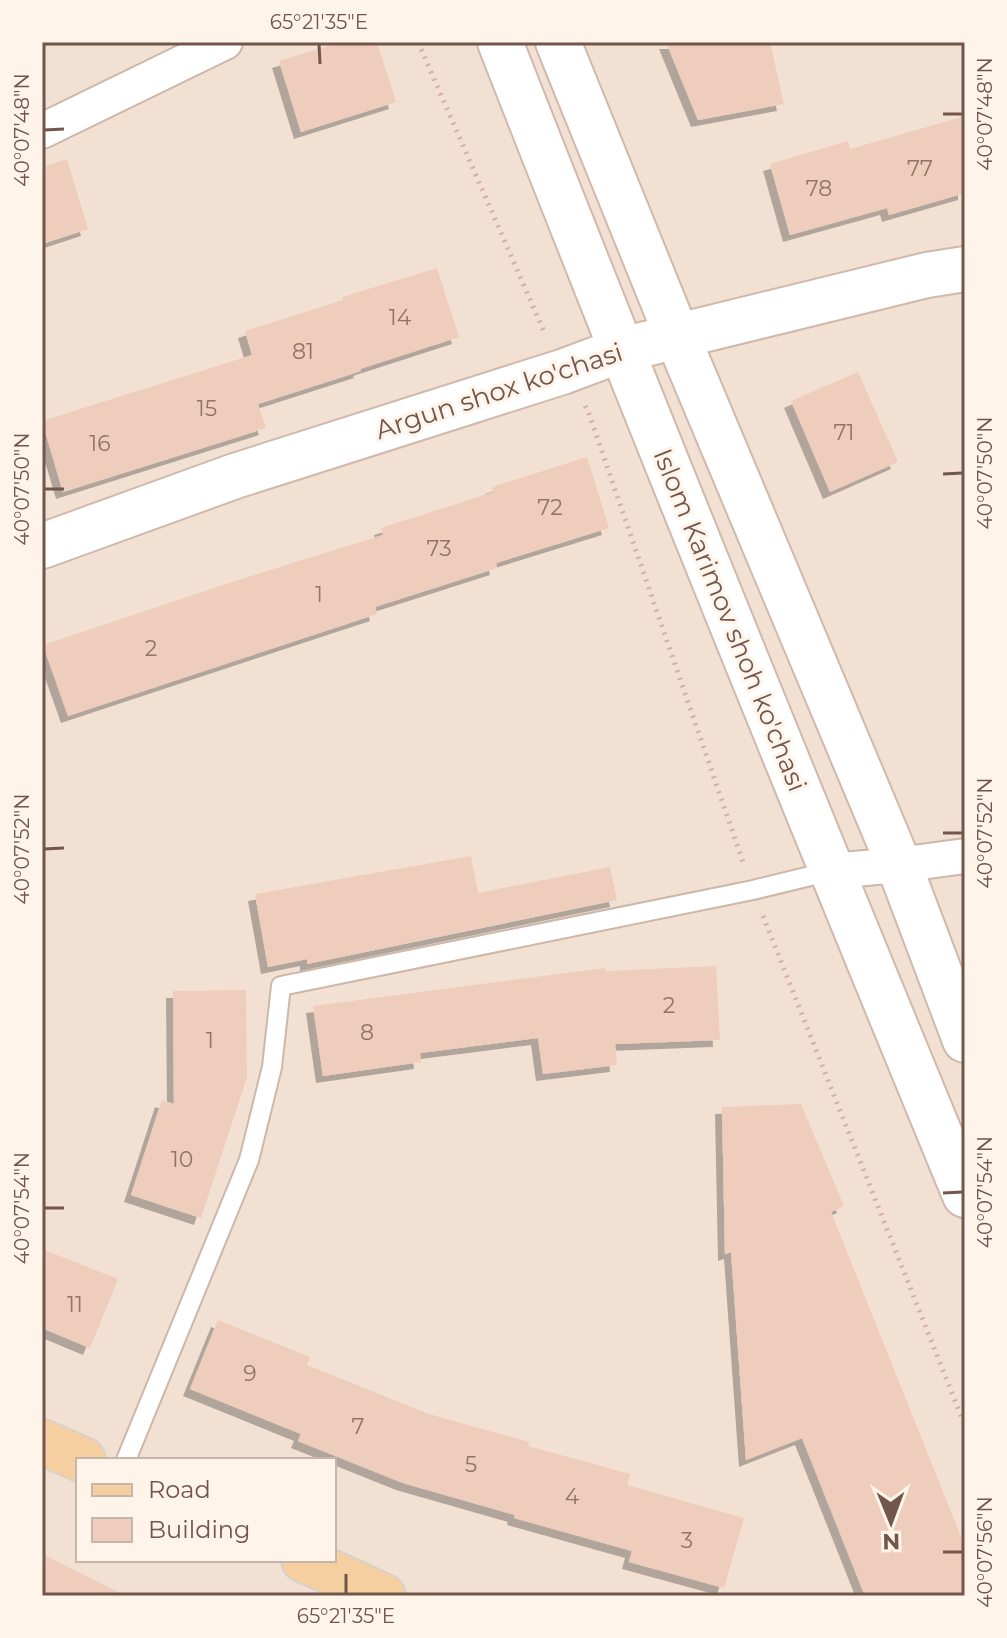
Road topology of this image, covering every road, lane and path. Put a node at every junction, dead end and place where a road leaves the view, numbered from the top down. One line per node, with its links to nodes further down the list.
1 (225, 42): 5 (street)
2 (418, 42): 9 (path)
3 (500, 42): 8 (main road, Islom Karimov shoh ko'chasi)
4 (558, 42): 7 (main road)
5 (42, 131)
6 (965, 269): 7 (main road, Argun shox ko'chasi)
7 (677, 336): 8 (main road, Argun shox ko'chasi); 12 (main road)
8 (621, 350): 9 (main road, Argun shox ko'chasi); 13 (main road, Islom Karimov shoh ko'chasi)
9 (562, 372): 10 (main road, Argun shox ko'chasi); 14 (path)
10 (42, 546)
11 (965, 856): 12 (street)
12 (899, 865): 13 (street); 15 (main road)
13 (831, 871): 14 (lane); 16 (main road, Islom Karimov shoh ko'chasi)
14 (753, 890): 17 (path); 20 (lane)
15 (965, 1040)
16 (965, 1195)
17 (965, 1426)
18 (42, 1442): 19 (main road)
19 (78, 1458)
20 (127, 1458)
21 (308, 1562): 22 (main road)
22 (383, 1596)

